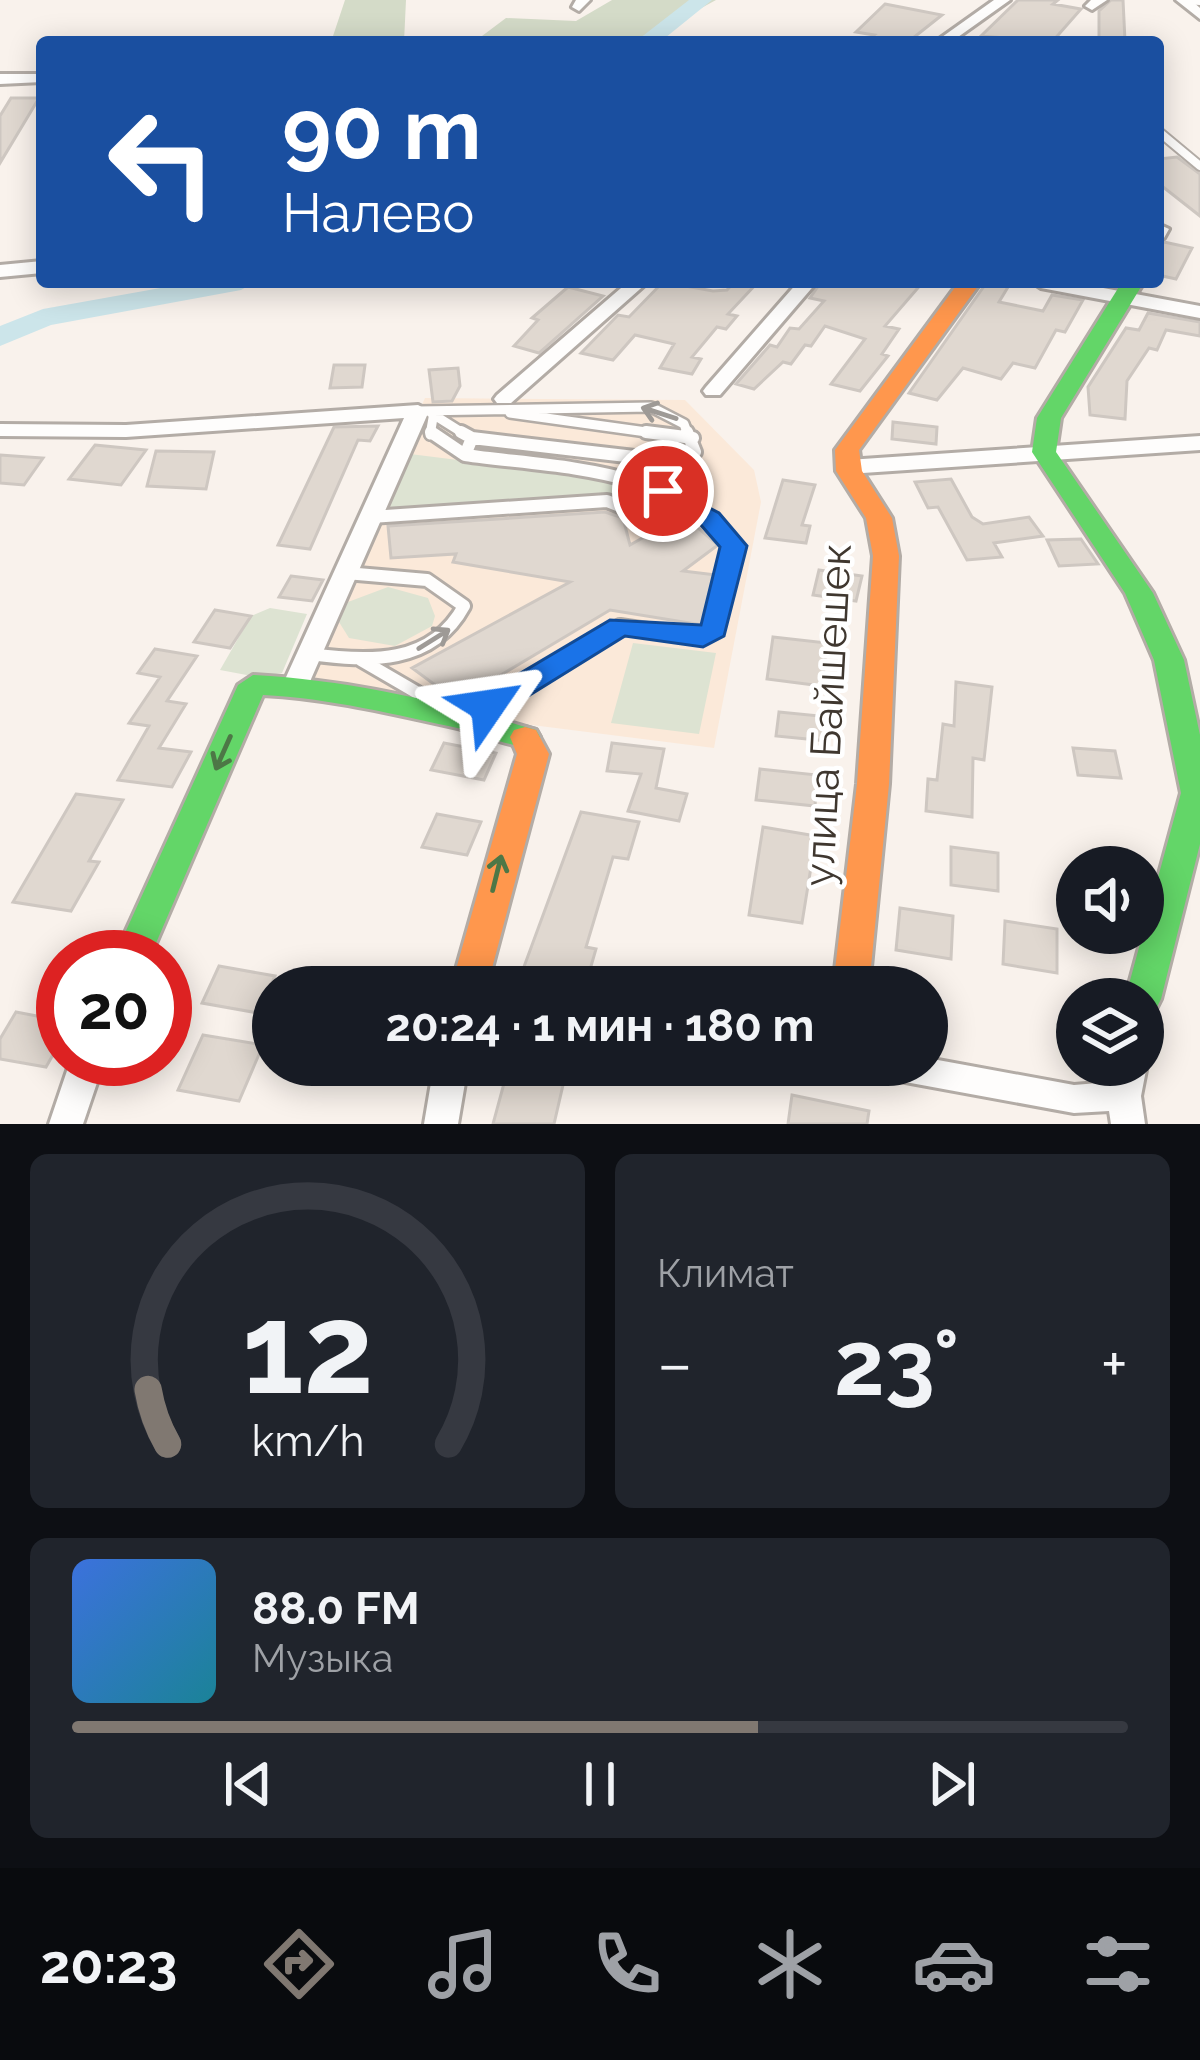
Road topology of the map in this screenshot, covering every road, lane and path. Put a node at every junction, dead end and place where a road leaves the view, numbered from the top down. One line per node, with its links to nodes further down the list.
1 (1184, 0): 3 (lane); 4 (street)
2 (996, 1): 5 (street)
3 (1200, 1)
4 (1200, 15)
5 (950, 36)
6 (36, 78): 7 (street)
7 (0, 79)
8 (1164, 136): 9 (lane)
9 (1200, 166)
10 (36, 268): 11 (street)
11 (0, 271)
12 (632, 288): 18 (street)
13 (803, 288): 17 (street)
14 (966, 288): 26 (street)
15 (1129, 290): 16 (street); 24 (street)
16 (1200, 312)
17 (712, 392)
18 (500, 407): 19 (lane); 22 (lane); 22 (lane, one-way to 18)
19 (428, 414): 20 (street); 21 (lane); 25 (lane); 28 (street)
20 (0, 430)
21 (472, 438): 22 (lane); 25 (lane)
22 (693, 438)
23 (1200, 443): 24 (street)
24 (1044, 452): 26 (street); 36 (street)
25 (465, 455): 27 (lane)
26 (848, 466): 35 (street, улица Байшешек)
27 (684, 503): 28 (lane); 31 (lane)
28 (371, 517): 29 (street)
29 (346, 572): 30 (street); 31 (lane, one-way to 29)
30 (310, 654): 31 (lane); 32 (street)
31 (361, 661)
32 (295, 686): 33 (street, one-way to 33); 34 (street, one-way to 32)
33 (144, 930)
34 (476, 966)
35 (853, 966)
36 (1149, 978)
37 (948, 1076): 40 (street)
38 (79, 1086): 41 (street)
39 (447, 1086): 42 (street)
40 (1128, 1095)
41 (66, 1124)
42 (441, 1124)

